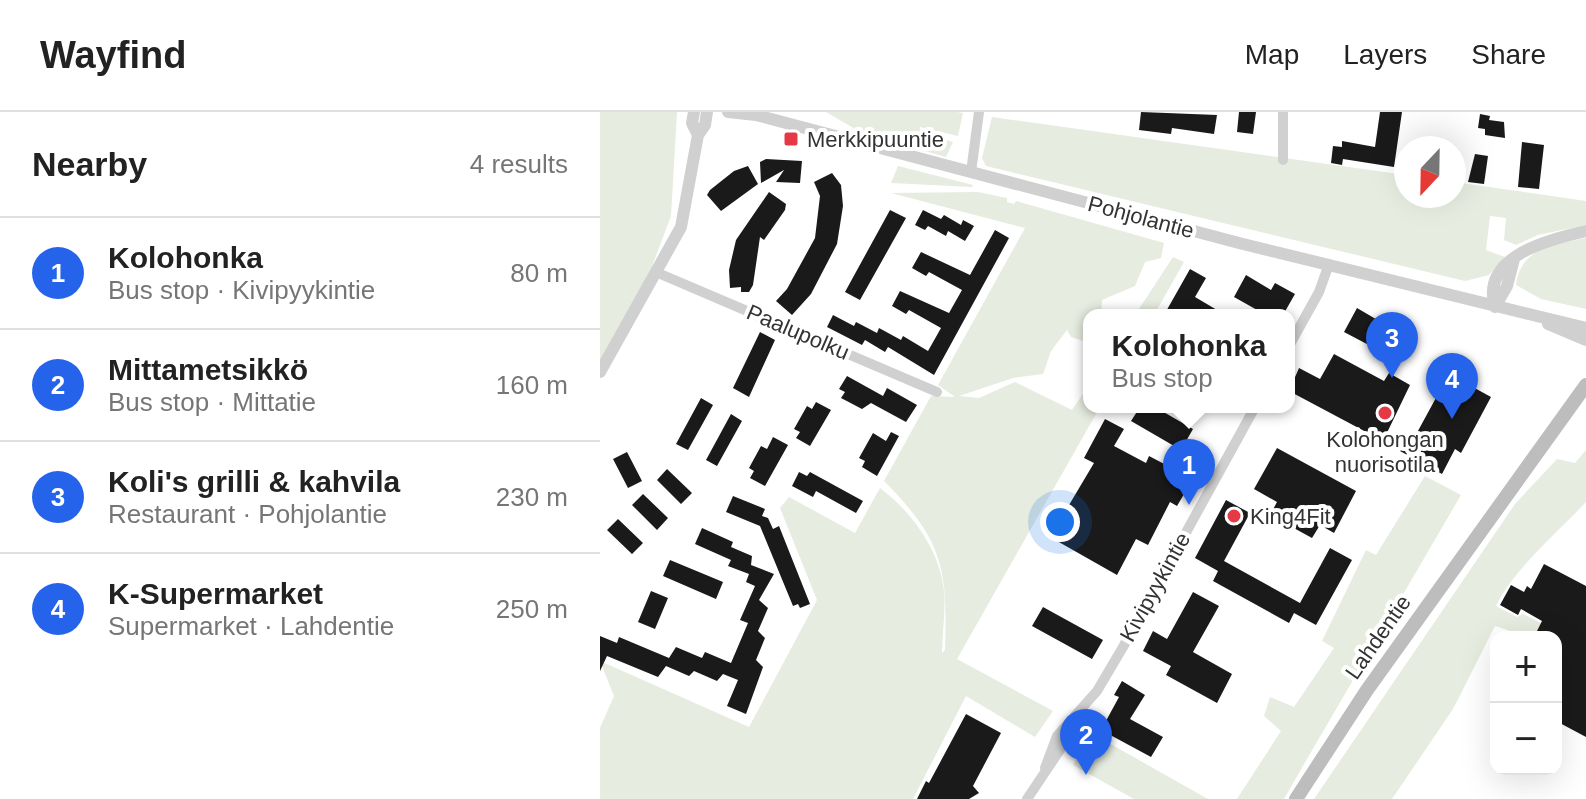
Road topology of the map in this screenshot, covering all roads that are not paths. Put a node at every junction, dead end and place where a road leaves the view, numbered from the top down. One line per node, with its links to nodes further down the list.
1 (694, 112): 7 (street)
2 (707, 112): 7 (street)
3 (728, 112): 6 (street, Pohjolantie)
4 (979, 112): 9 (street)
5 (1283, 112): 8 (street)
6 (754, 113): 9 (street, Pohjolantie)
7 (698, 135): 12 (street)
8 (1283, 160)
9 (971, 172): 11 (street, Pohjolantie)
10 (1586, 231): 13 (street)
11 (1329, 264): 13 (street, Pohjolantie); 16 (street)
12 (658, 273): 18 (street); 20 (street, Paalupolku)
13 (1495, 307): 14 (street, Pohjolantie)
14 (1526, 315): 15 (street, Pohjolantie); 17 (street, Pohjolantie)
15 (1586, 328)
16 (1295, 335)
17 (1586, 340)
18 (600, 372)
19 (1586, 385): 23 (main road, Lahdentie)
20 (937, 392)
21 (1586, 398): 23 (main road, Lahdentie)
22 (1252, 413): 24 (street, Kivipyykintie)
23 (1500, 504): 25 (main road, Lahdentie)
24 (1027, 799)
25 (1296, 799)

